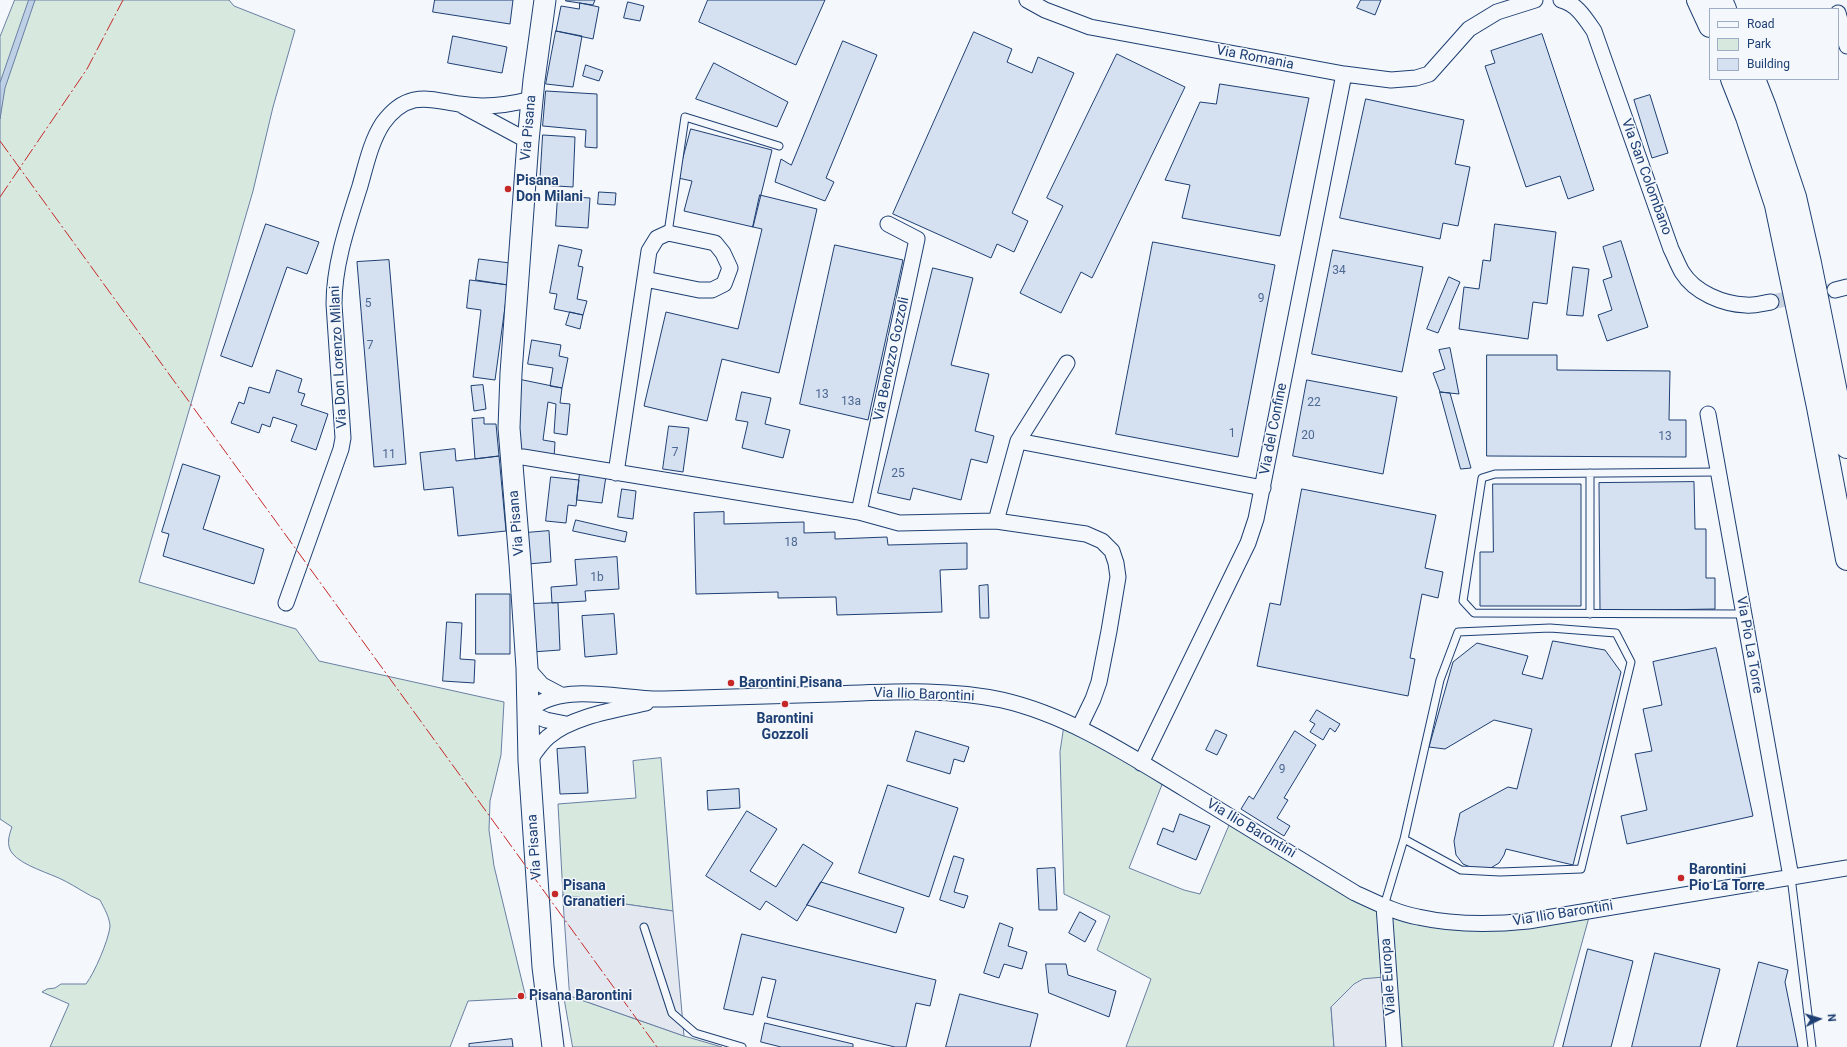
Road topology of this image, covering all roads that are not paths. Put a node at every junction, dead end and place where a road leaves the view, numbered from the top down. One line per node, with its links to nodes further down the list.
1 (545, 0): 12 (main road, Via Pisana)
2 (1027, 0): 9 (street, Via Romania)
3 (1535, 0): 9 (street, Via Romania)
4 (1561, 0): 19 (street, Via San Colombano)
5 (1698, 0): 7 (highway)
6 (1839, 17): 8 (street)
7 (1709, 24)
8 (1847, 46)
9 (1344, 74): 28 (street, Via del Confine)
10 (1732, 80): 31 (highway)
11 (1754, 80): 23 (highway)
12 (532, 99): 13 (street, Via Don Lorenzo Milani); 14 (main road, Via Pisana)
13 (460, 105): 14 (street, Via Don Lorenzo Milani); 32 (street, Via Don Lorenzo Milani)
14 (528, 141): 35 (main road, Via Pisana)
15 (779, 146): 17 (lane)
16 (888, 224): 29 (street, Via Benozzo Gozzoli)
17 (668, 233): 18 (street); 18 (street)
18 (645, 279): 26 (street)
19 (1771, 302)
20 (1067, 363): 22 (street)
21 (1708, 414): 25 (street, Via Pio La Torre)
22 (1018, 441): 28 (street); 30 (street)
23 (1847, 447)
24 (523, 457): 26 (street)
25 (1718, 472): 27 (lane); 34 (street, Via Pio La Torre)
26 (616, 473): 29 (street)
27 (1590, 474): 33 (lane); 33 (lane)
28 (1263, 488): 42 (street, Via del Confine)
29 (859, 512): 30 (street)
30 (996, 521): 40 (street)
31 (1847, 558)
32 (286, 604)
33 (1590, 614): 34 (lane)
34 (1744, 614): 45 (street, Via Pio La Torre)
35 (527, 668): 36 (street, Via Ilio Barontini); 38 (main road, Via Pisana)
36 (560, 694): 37 (street, Via Ilio Barontini); 38 (street, Via Ilio Barontini)
37 (661, 700): 39 (street, Via Ilio Barontini); 40 (street, Via Ilio Barontini)
38 (528, 712): 39 (street, Via Ilio Barontini); 41 (main road, Via Pisana)
39 (566, 724): 41 (street, Via Ilio Barontini)
40 (1080, 728): 42 (street, Via Ilio Barontini)
41 (529, 761): 48 (main road, Via Pisana)
42 (1141, 763): 46 (street, Via Ilio Barontini)
43 (1404, 839): 43 (lane); 46 (lane)
44 (1847, 868): 45 (street, Via Ilio Barontini)
45 (1791, 877): 46 (street, Via Ilio Barontini); 51 (lane)
46 (1384, 906): 50 (street, Viale Europa)
47 (644, 927): 49 (lane)
48 (553, 1047)
49 (742, 1047)
50 (1394, 1047)
51 (1812, 1047)

